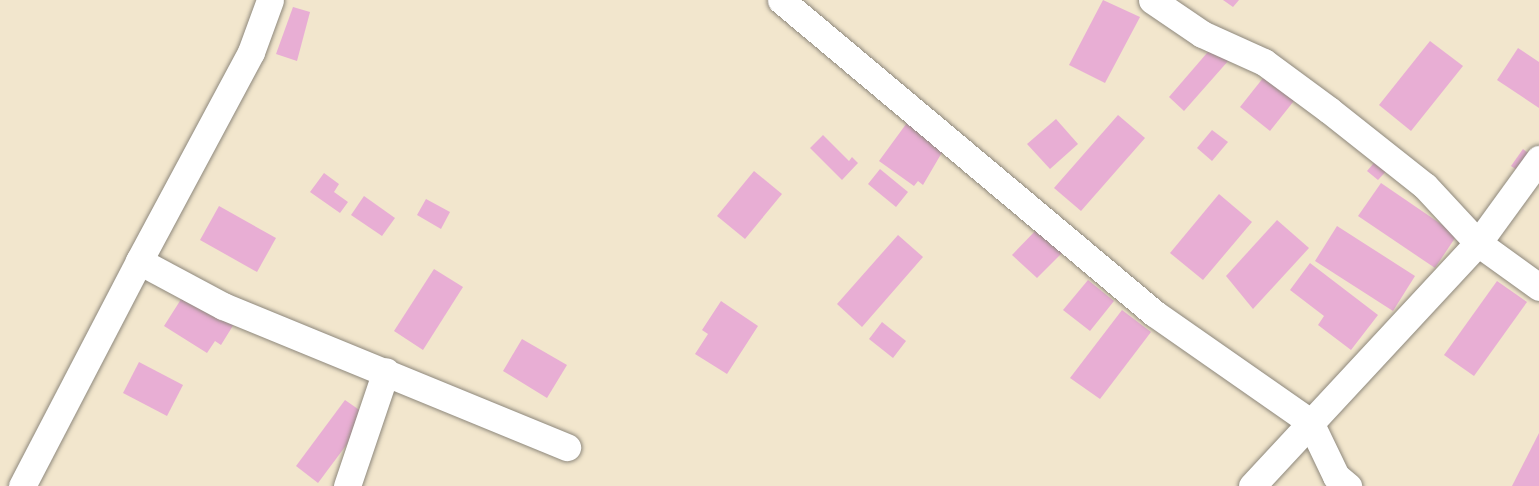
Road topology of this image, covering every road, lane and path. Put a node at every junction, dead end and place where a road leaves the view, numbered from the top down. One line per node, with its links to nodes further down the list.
1 (270, 0): 6 (street)
2 (781, 0): 9 (street)
3 (1152, 0): 5 (street)
4 (1539, 159): 5 (street)
5 (1478, 243): 7 (street); 9 (street)
6 (139, 261): 8 (street); 11 (street)
7 (1539, 287)
8 (386, 371): 10 (street); 12 (street)
9 (1310, 422): 13 (street); 14 (street)
10 (567, 447)
11 (22, 486)
12 (347, 486)
13 (1252, 486)
14 (1348, 486)

